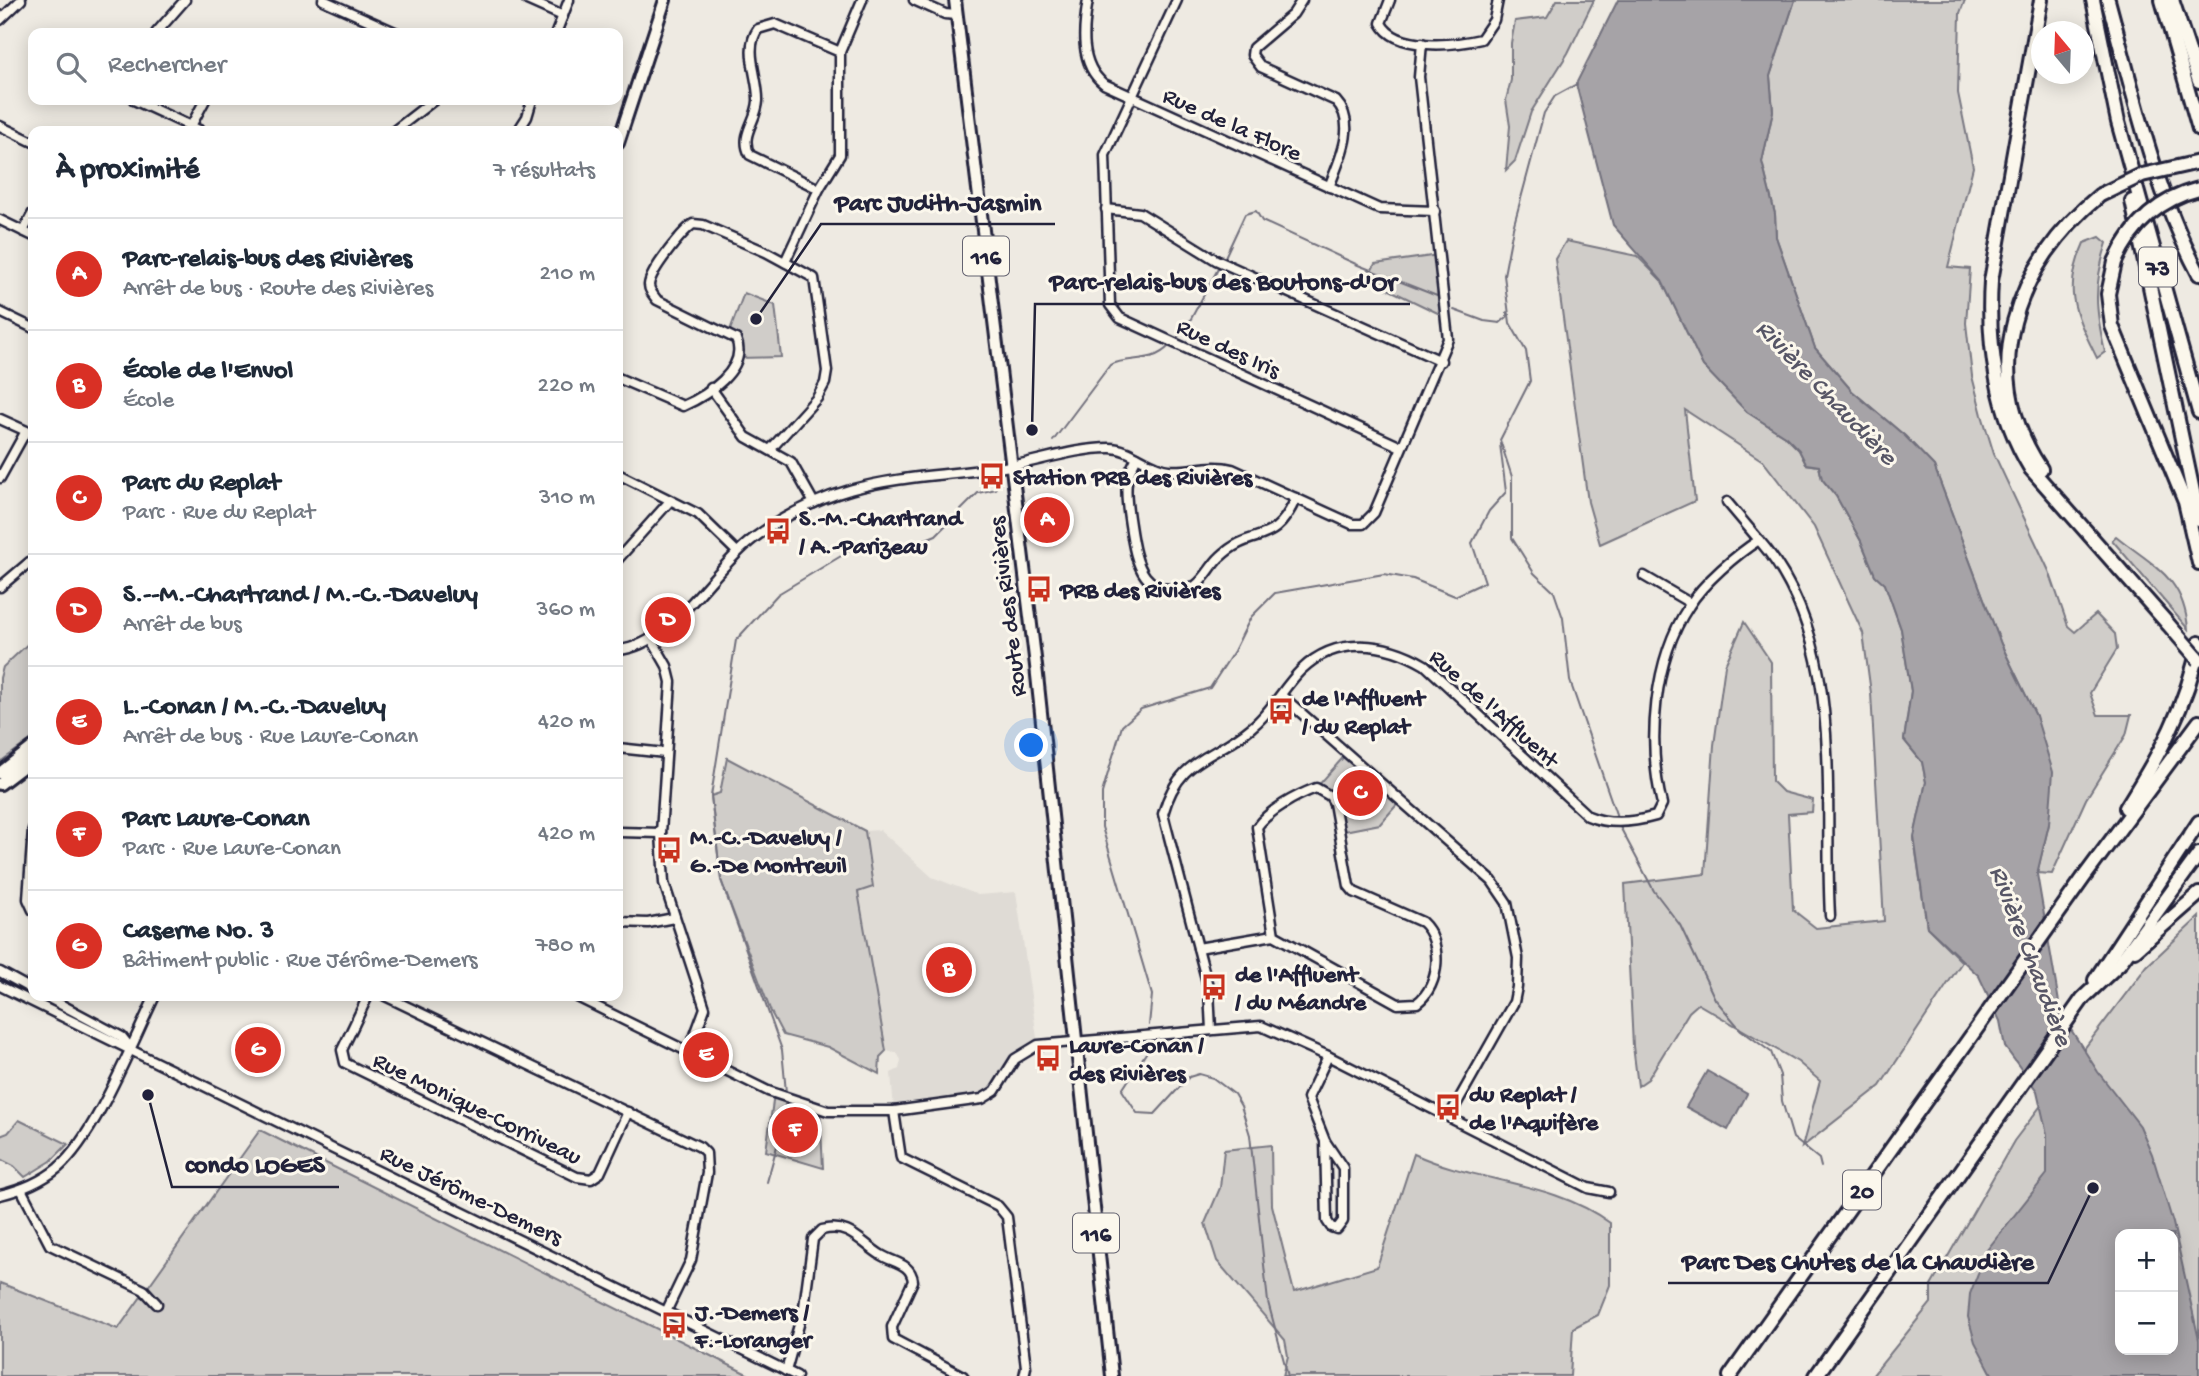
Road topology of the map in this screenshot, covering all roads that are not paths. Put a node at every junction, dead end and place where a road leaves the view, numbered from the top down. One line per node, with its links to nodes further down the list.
1 (21, 0): 22 (street)
2 (185, 0): 24 (street)
3 (323, 0): 23 (street)
4 (527, 0): 21 (street)
5 (569, 0): 21 (street)
6 (665, 0): 41 (main road)
7 (862, 0): 29 (street)
8 (914, 0): 20 (street)
9 (955, 0): 20 (main road, Route des Rivières / 116)
10 (1088, 0): 31 (street, Rue de la Flore)
11 (1177, 0): 31 (street, Rue des Iris)
12 (1302, 0): 45 (street)
13 (1390, 0): 28 (street)
14 (1498, 0): 28 (street)
15 (2041, 0): 83 (highway)
16 (2093, 0): 36 (highway, 73)
17 (2108, 0): 55 (highway)
18 (2162, 0): 42 (highway)
19 (2172, 0): 30 (highway)
20 (956, 15): 68 (main road, Route des Rivières / 116)
21 (563, 16): 27 (street)
22 (0, 20)
23 (376, 24): 25 (street); 26 (street)
24 (160, 28)
25 (373, 28)
26 (385, 28)
27 (558, 28)
28 (1422, 43): 49 (street)
29 (840, 52): 46 (street); 46 (street)
30 (2199, 81)
31 (1130, 97): 45 (street, Rue de la Flore); 48 (street, Rue des Iris)
32 (145, 105): 38 (street)
33 (202, 105): 38 (street)
34 (428, 105): 39 (street)
35 (531, 105): 40 (street)
36 (2118, 122): 61 (highway, 73); 75 (highway)
37 (0, 126): 43 (street)
38 (191, 126)
39 (400, 126)
40 (521, 126)
41 (623, 129)
42 (2199, 129)
43 (28, 140)
44 (2199, 162): 83 (highway, bridge)
45 (1329, 187): 49 (street, Rue de la Flore)
46 (819, 189): 54 (street)
47 (2199, 189): 80 (highway, bridge)
48 (1107, 209): 58 (street); 65 (street, Rue des Iris)
49 (1435, 211): 58 (street)
50 (0, 220): 52 (street)
51 (28, 222): 52 (street)
52 (23, 231): 53 (street)
53 (28, 234)
54 (785, 262): 60 (street); 66 (street)
55 (2199, 274)
56 (0, 312): 57 (street)
57 (28, 326)
58 (1441, 361): 65 (street)
59 (623, 380): 60 (street)
60 (711, 388): 66 (street)
61 (2199, 412)
62 (0, 419): 63 (street)
63 (28, 432)
64 (28, 436): 70 (street)
65 (1401, 447): 71 (street)
66 (770, 450): 74 (street)
67 (1137, 457): 68 (street); 71 (street); 71 (street)
68 (1010, 466): 74 (street); 121 (main road, Route des Rivières / 116)
69 (623, 477): 72 (street)
70 (0, 478)
71 (1296, 498)
72 (670, 501): 77 (street); 78 (street)
73 (1727, 502): 76 (street)
74 (814, 503): 77 (street)
75 (2199, 520)
76 (1759, 540): 84 (street, Rue de l'Affluent); 103 (street)
77 (737, 552): 85 (street)
78 (623, 553)
79 (28, 563): 82 (street)
80 (2199, 563)
81 (1644, 576): 84 (street)
82 (0, 587)
83 (2149, 602): 88 (highway, bridge)
84 (1690, 604): 89 (street, Rue de l'Affluent)
85 (651, 638): 87 (street); 93 (street)
86 (2199, 643): 101 (highway)
87 (623, 648)
88 (2199, 660)
89 (1282, 696): 107 (street, Rue de l'Affluent); 127 (street)
90 (2199, 722): 101 (highway, 20)
91 (623, 749): 93 (street)
92 (28, 751): 95 (main road)
93 (665, 753): 99 (street)
94 (28, 764): 96 (main road)
95 (0, 773)
96 (0, 784)
97 (2199, 822): 112 (highway)
98 (623, 832): 99 (street)
99 (661, 833): 104 (street)
100 (2199, 854): 108 (highway)
101 (2084, 877): 139 (highway, 20)
102 (2199, 894): 108 (highway)
103 (1830, 916)
104 (674, 918): 105 (street); 123 (street)
105 (623, 922)
106 (1274, 935): 106 (street); 107 (street)
107 (1198, 948): 120 (street, Rue de l'Affluent)
108 (2119, 964): 112 (highway)
109 (0, 972): 111 (street)
110 (0, 986): 113 (street, Rue Jérôme-Demers)
111 (28, 987)
112 (2083, 998): 140 (highway)
113 (28, 1000)
114 (29, 1001): 122 (street, Rue Jérôme-Demers)
115 (54, 1001): 122 (street, Rue Jérôme-Demers)
116 (153, 1001): 122 (street)
117 (366, 1001): 126 (street, Rue Monique-Corriveau)
118 (396, 1001): 126 (street)
119 (585, 1001): 123 (street)
120 (1211, 1030): 121 (street); 124 (street)
121 (1077, 1040): 125 (street); 138 (main road, Route des Rivières / 116)
122 (130, 1047): 129 (street); 133 (street, Rue Jérôme-Demers)
123 (689, 1051): 125 (street)
124 (1328, 1056): 127 (street); 128 (street)
125 (894, 1111): 137 (street)
126 (628, 1112): 133 (street)
127 (1449, 1117): 130 (street)
128 (1325, 1141): 128 (street)
129 (21, 1189): 131 (street); 132 (street)
130 (1609, 1192)
131 (0, 1195)
132 (157, 1304)
133 (666, 1311): 134 (street, Rue Jérôme-Demers)
134 (786, 1371): 135 (street, Rue Jérôme-Demers); 136 (street)
135 (797, 1376)
136 (963, 1376)
137 (1024, 1376)
138 (1112, 1376)
139 (1730, 1376)
140 (1816, 1376)

